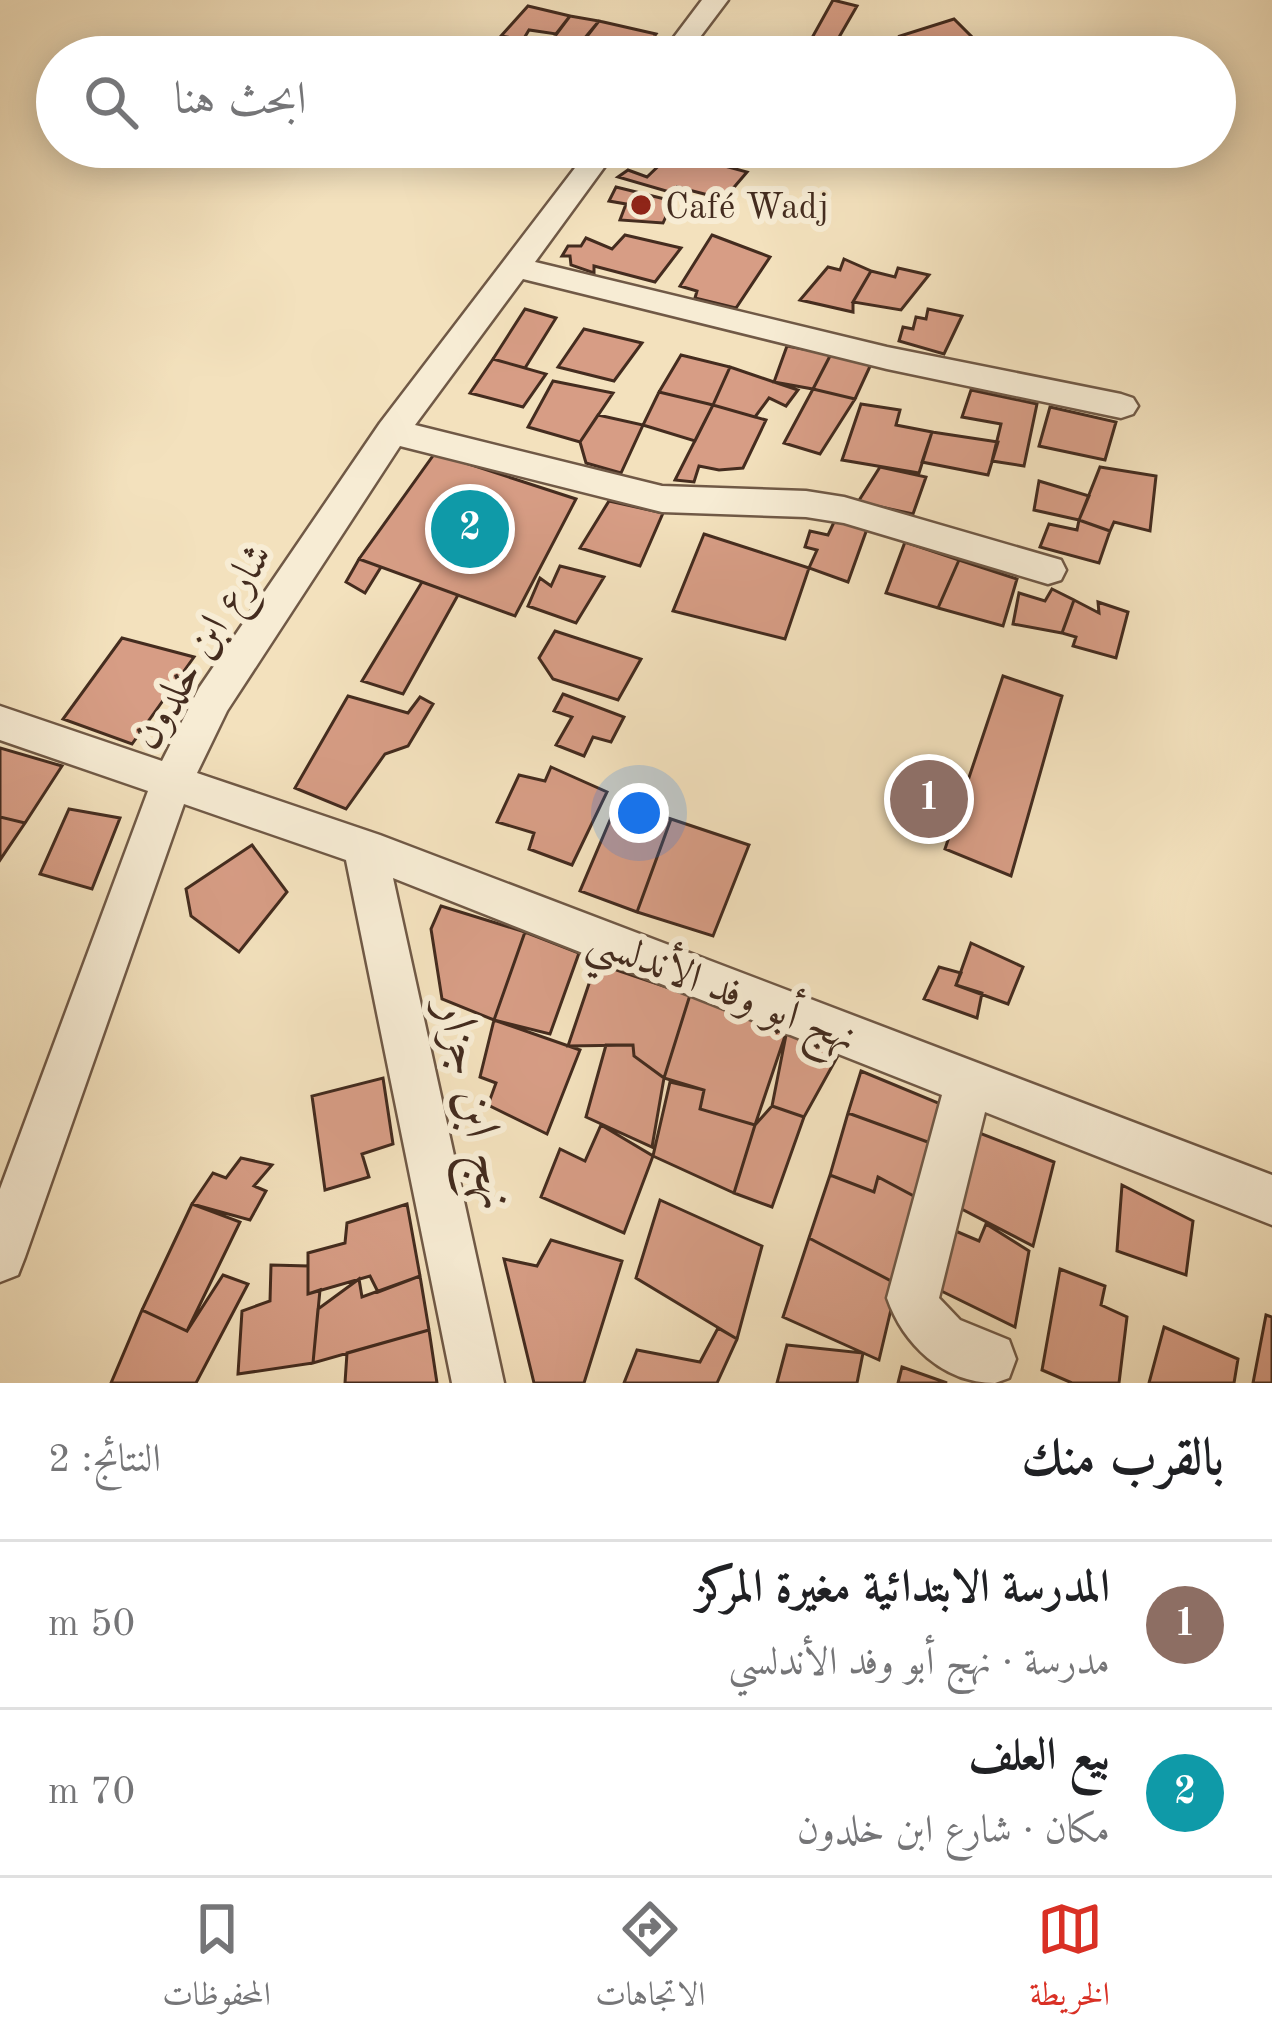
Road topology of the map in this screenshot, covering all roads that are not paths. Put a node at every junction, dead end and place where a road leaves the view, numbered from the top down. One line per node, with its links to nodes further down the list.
1 (715, 0): 2 (street)
2 (688, 36)
3 (589, 168): 4 (street, شارع ابن خلدون)
4 (516, 267): 5 (street); 6 (street, شارع ابن خلدون)
5 (1121, 406)
6 (392, 432): 7 (street); 9 (street, شارع ابن خلدون)
7 (1048, 570)
8 (0, 723): 9 (street, نهج أبو وفد الأندلسي)
9 (171, 784): 10 (street, نهج أبو وفد الأندلسي); 13 (street, شارع ابن خلدون)
10 (365, 848): 11 (street, نهج أبو وفد الأندلسي); 15 (street, نهج ابن جزار)
11 (969, 1082): 12 (street, نهج أبو وفد الأندلسي); 14 (street)
12 (1272, 1200)
13 (0, 1257)
14 (989, 1359)
15 (478, 1383)

